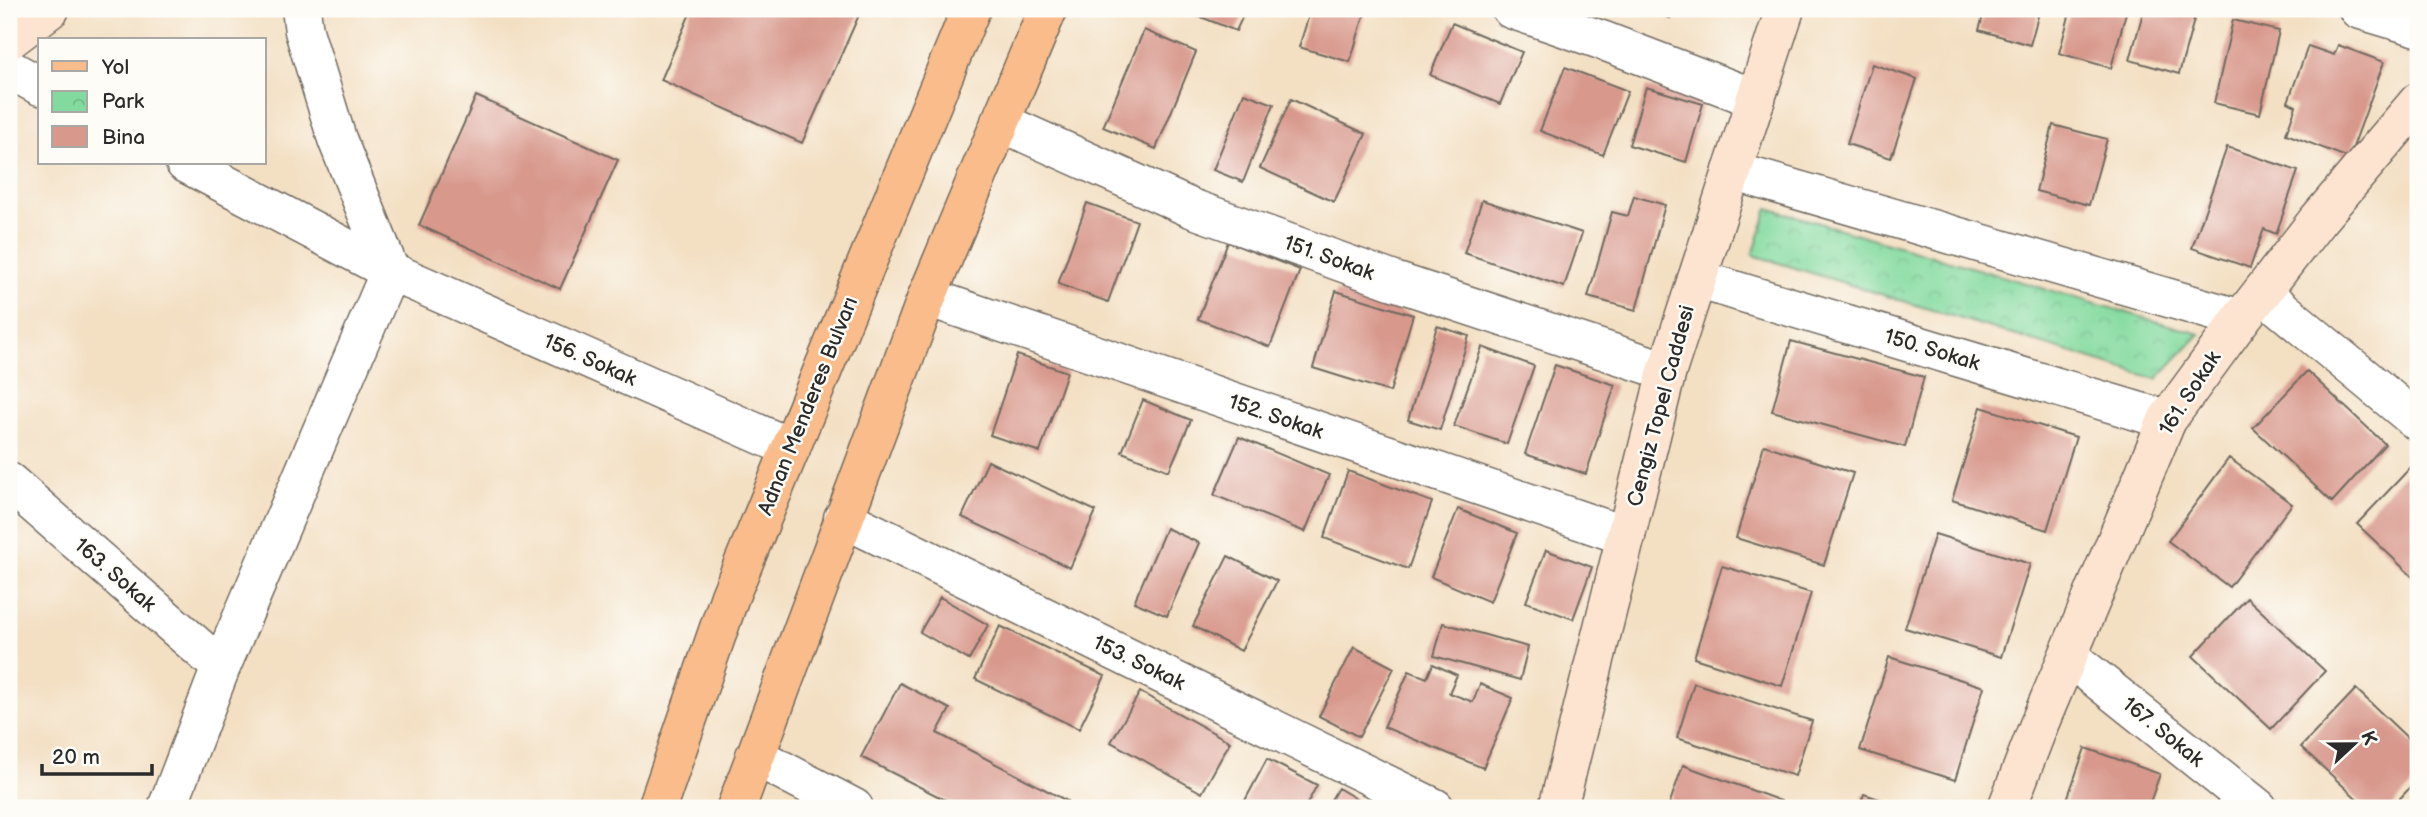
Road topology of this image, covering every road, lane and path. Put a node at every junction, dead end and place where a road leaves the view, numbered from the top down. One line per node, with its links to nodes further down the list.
1 (50, 9): 9 (street)
2 (300, 9): 17 (street)
3 (971, 9): 24 (main road, Adnan Menderes Bulvarı)
4 (1048, 9): 14 (main road)
5 (1511, 9): 12 (street)
6 (1786, 9): 12 (street, Cengiz Topel Caddesi)
7 (2358, 9): 8 (street)
8 (2418, 27)
9 (9, 40)
10 (9, 69): 11 (street)
11 (38, 85)
12 (1756, 99): 16 (street, Cengiz Topel Caddesi)
13 (2418, 102): 20 (street, 161. Sokak)
14 (1000, 122): 19 (main road); 21 (street, 151. Sokak)
15 (187, 164): 17 (street, 156. Sokak)
16 (1732, 171): 18 (street, Cengiz Topel Caddesi); 20 (street)
17 (390, 271): 24 (street, 156. Sokak); 29 (street)
18 (1697, 279): 21 (street, Cengiz Topel Caddesi); 22 (street, 150. Sokak)
19 (927, 297): 26 (main road); 27 (street, 152. Sokak)
20 (2252, 306): 22 (street, 161. Sokak); 23 (street)
21 (1667, 371): 27 (street, Cengiz Topel Caddesi)
22 (2168, 420): 28 (street, 161. Sokak)
23 (2418, 422)
24 (791, 448): 32 (main road, Adnan Menderes Bulvarı)
25 (9, 482): 29 (street, 163. Sokak)
26 (843, 518): 30 (main road); 35 (street, 153. Sokak)
27 (1626, 536): 36 (street, Cengiz Topel Caddesi)
28 (2068, 656): 37 (street, 161. Sokak); 38 (street, 167. Sokak)
29 (221, 667): 31 (street)
30 (755, 756): 33 (main road); 34 (street)
31 (167, 808)
32 (657, 808)
33 (736, 808)
34 (854, 808)
35 (1435, 808)
36 (1558, 808)
37 (2007, 808)
38 (2258, 808)

